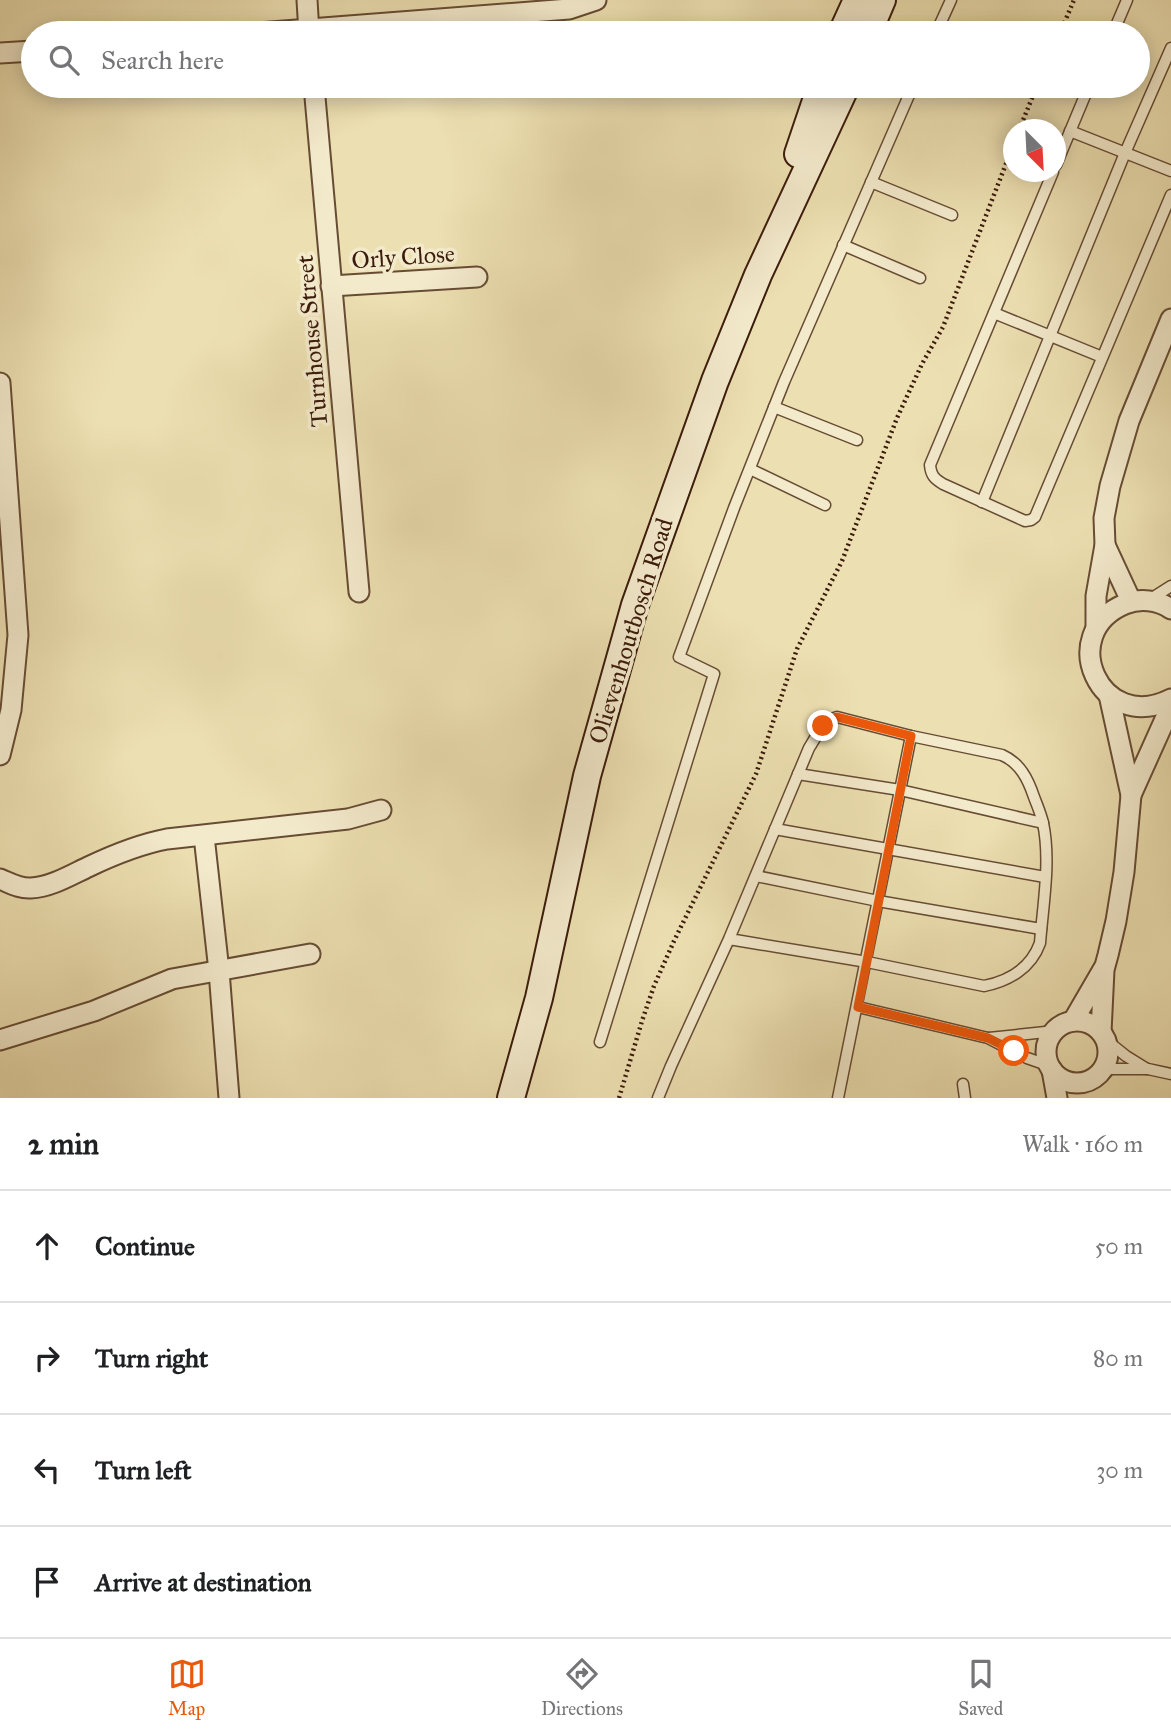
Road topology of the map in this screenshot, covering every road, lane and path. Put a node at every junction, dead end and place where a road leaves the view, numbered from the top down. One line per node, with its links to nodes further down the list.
1 (307, 0): 8 (street)
2 (596, 0): 9 (street)
3 (855, 0): 10 (main road)
4 (882, 0): 11 (main road)
5 (951, 0): 12 (lane)
6 (1074, 0): 13 (path)
7 (1127, 0): 14 (lane)
8 (308, 21)
9 (427, 21)
10 (846, 21)
11 (873, 21)
12 (941, 21)
13 (1064, 21)
14 (1118, 21)
15 (1171, 48): 18 (lane)
16 (21, 52): 17 (street)
17 (0, 53)
18 (1150, 96)
19 (315, 98): 40 (street, Turnhouse Street)
20 (817, 98): 37 (main road, Olievenhoutbosch Road)
21 (840, 98): 37 (main road, Olievenhoutbosch Road)
22 (908, 98): 32 (lane)
23 (1032, 98): 26 (path)
24 (1084, 98): 27 (lane)
25 (1149, 98): 29 (lane)
26 (1024, 119)
27 (1070, 131): 28 (lane); 29 (lane)
28 (1066, 140)
29 (1125, 153): 31 (lane); 43 (lane)
30 (1003, 169): 97 (path)
31 (1171, 171)
32 (872, 182): 35 (lane); 36 (lane)
33 (1049, 182): 41 (lane)
34 (1171, 195): 44 (lane)
35 (952, 215)
36 (844, 245): 39 (lane); 46 (lane)
37 (758, 275): 81 (main road, Olievenhoutbosch Road)
38 (477, 277): 40 (street, Orly Close)
39 (920, 278)
40 (331, 286): 54 (street, Turnhouse Street)
41 (994, 313): 43 (lane); 49 (lane)
42 (1171, 319): 52 (street)
43 (1050, 335): 44 (lane); 49 (lane)
44 (1102, 357): 49 (lane)
45 (0, 383): 51 (street)
46 (774, 407): 47 (lane); 48 (lane)
47 (857, 440)
48 (750, 469): 50 (lane); 88 (lane)
49 (982, 502)
50 (825, 505)
51 (5, 523): 62 (street)
52 (1105, 545): 55 (street); 57 (street)
53 (1171, 586): 55 (lane)
54 (359, 592)
55 (1140, 601): 56 (street); 57 (street)
56 (1171, 609)
57 (1096, 626): 58 (street)
58 (1109, 695): 59 (street); 65 (street)
59 (1171, 699)
60 (1171, 706): 65 (street)
61 (911, 736): 63 (lane); 64 (lane); 67 (lane)
62 (0, 755)
63 (799, 774): 64 (lane); 68 (lane)
64 (900, 790): 67 (lane); 70 (lane)
65 (1131, 796): 79 (street)
66 (381, 810): 69 (street)
67 (1043, 822): 72 (lane)
68 (775, 829): 70 (lane); 71 (lane)
69 (204, 836): 73 (street); 80 (street)
70 (889, 848): 72 (lane); 74 (lane)
71 (756, 876): 74 (lane); 76 (lane)
72 (1045, 877): 75 (lane)
73 (0, 879)
74 (878, 901): 75 (lane); 78 (lane)
75 (1041, 929): 78 (lane)
76 (729, 939): 78 (lane); 98 (lane)
77 (310, 954): 80 (street)
78 (866, 962): 82 (lane)
79 (1104, 965): 83 (street); 85 (street)
80 (219, 971): 87 (street); 94 (street)
81 (539, 998): 95 (main road, Olievenhoutbosch Road); 96 (main road, Olievenhoutbosch Road)
82 (858, 1007): 86 (lane); 99 (lane)
83 (1073, 1021): 84 (street); 85 (street)
84 (1055, 1031): 86 (lane); 89 (street)
85 (1104, 1036): 90 (lane); 92 (street)
86 (988, 1038): 89 (lane)
87 (0, 1040)
88 (600, 1042)
89 (1051, 1068): 92 (street); 101 (street)
90 (1148, 1069): 91 (lane); 92 (lane)
91 (1171, 1074)
92 (1091, 1083)
93 (963, 1084): 100 (lane)
94 (229, 1098)
95 (511, 1098)
96 (526, 1098)
97 (619, 1098)
98 (658, 1098)
99 (838, 1098)
100 (965, 1098)
101 (1057, 1098)

